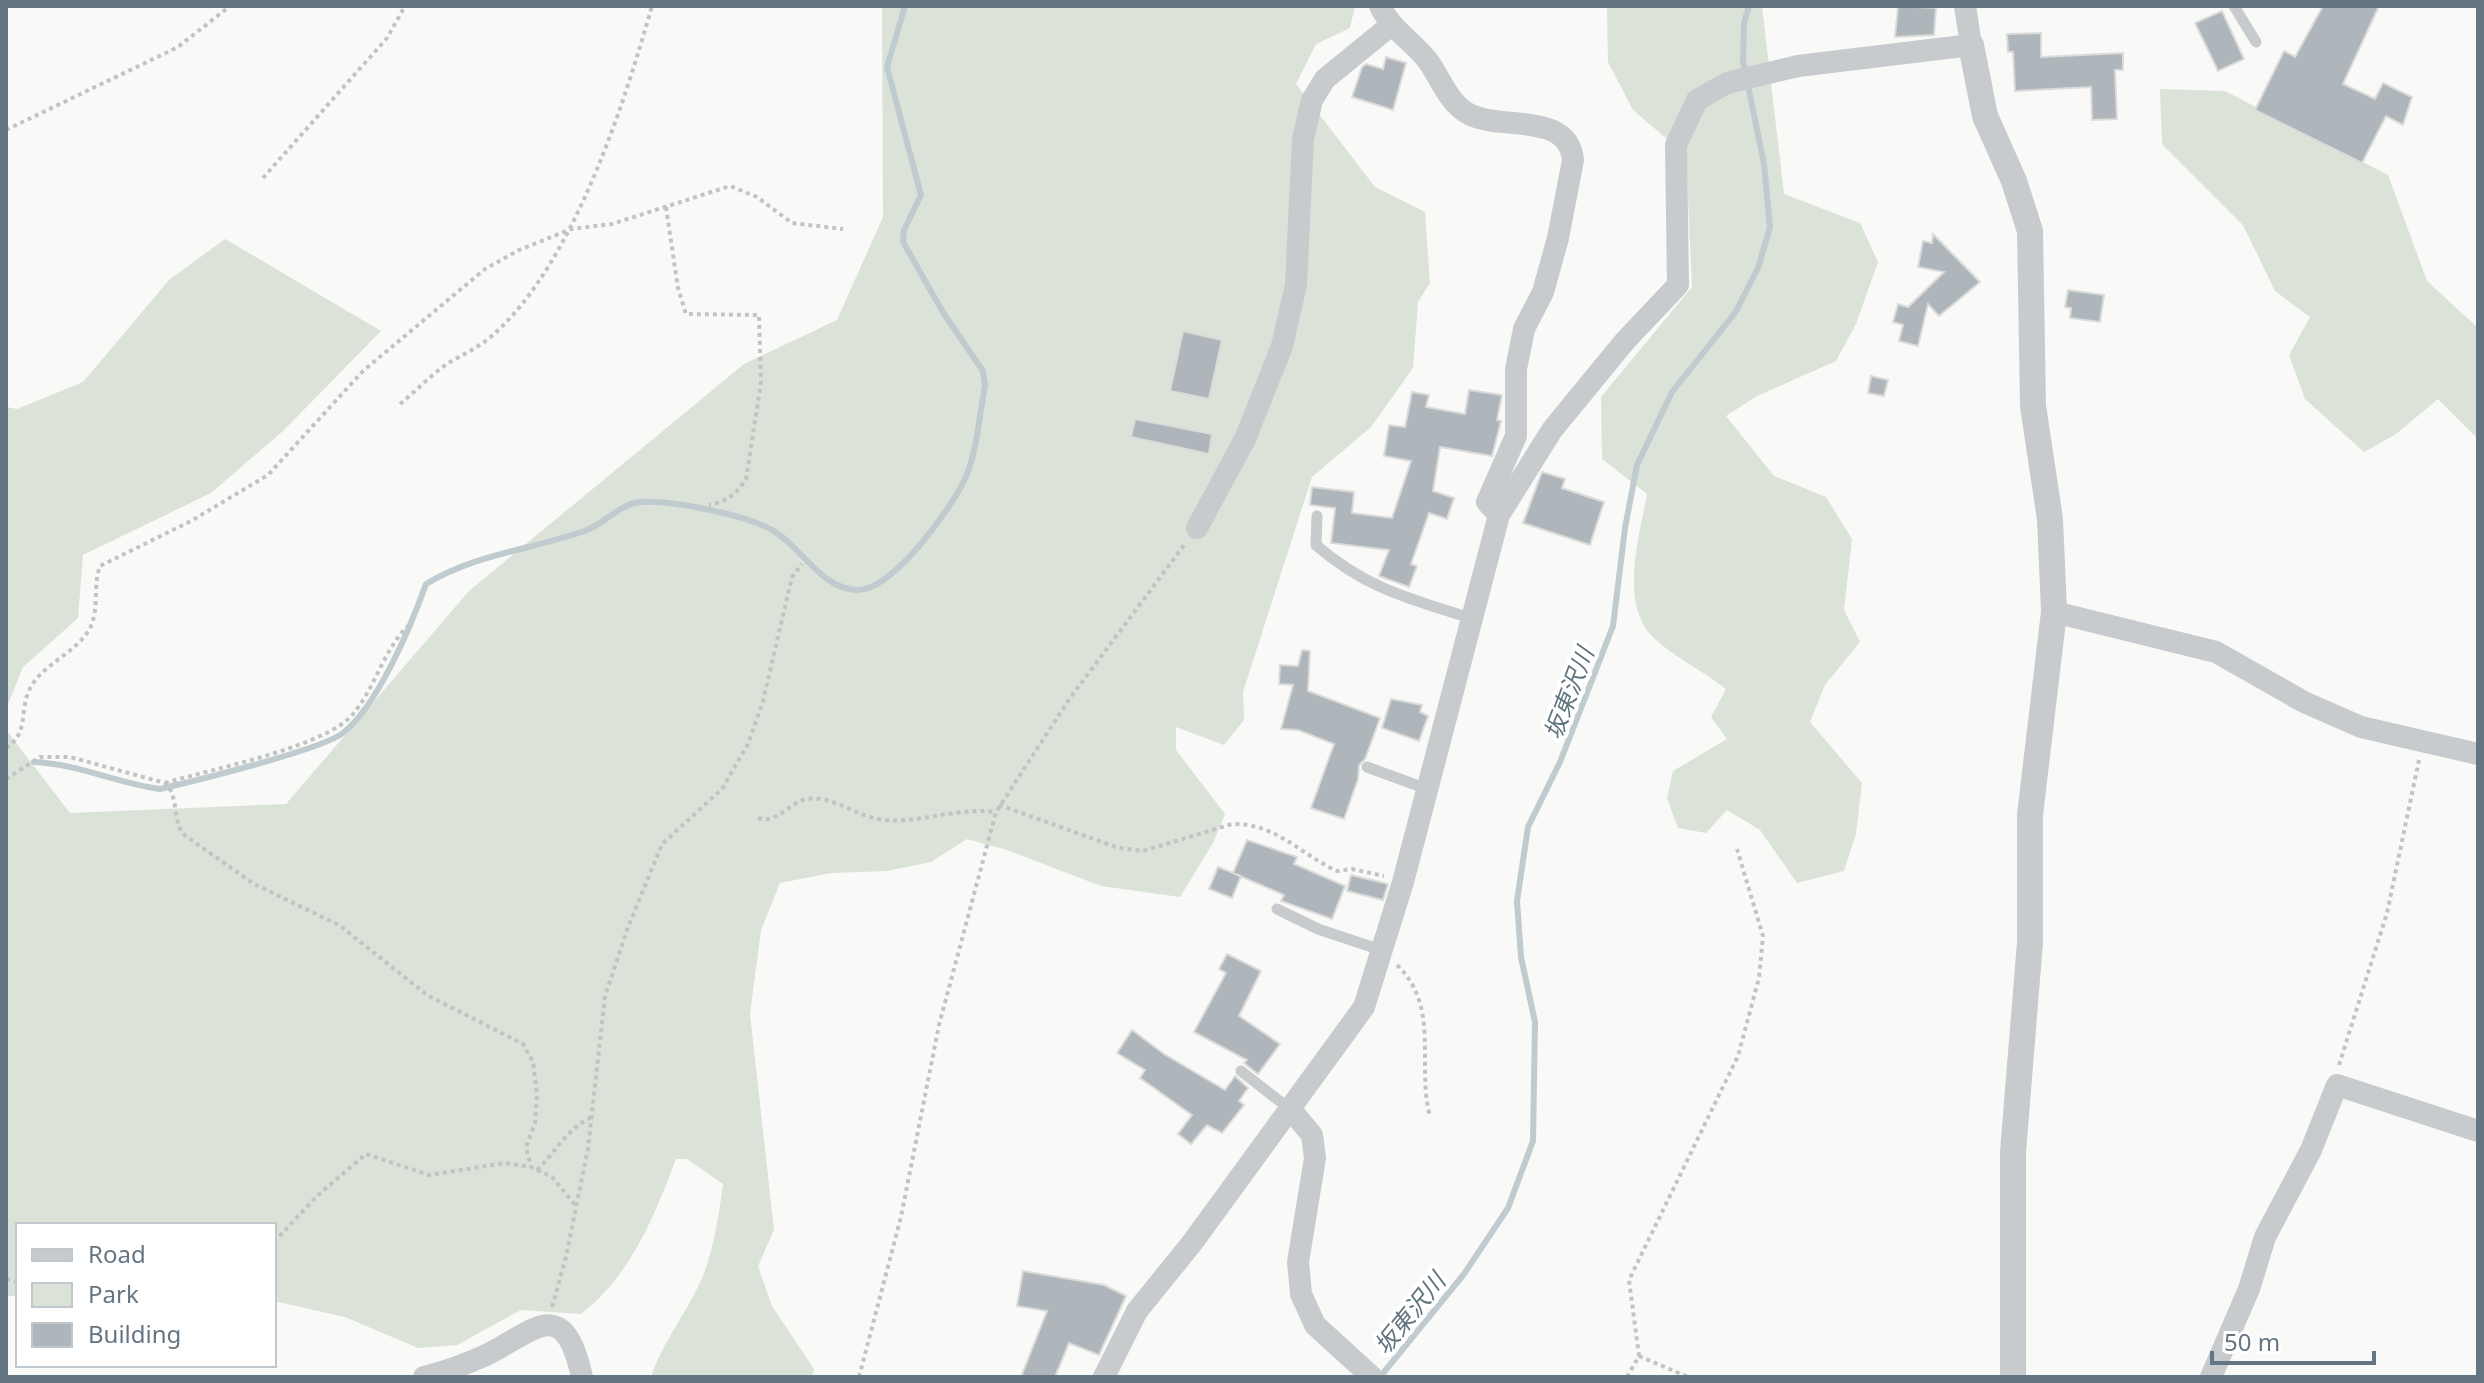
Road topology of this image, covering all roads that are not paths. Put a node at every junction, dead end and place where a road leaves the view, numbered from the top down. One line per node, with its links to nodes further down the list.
1 (1380, 6): 4 (street)
2 (1965, 6): 6 (street)
3 (2234, 6): 5 (lane)
4 (1390, 26): 7 (street); 9 (street)
5 (2256, 42)
6 (1971, 45): 7 (street); 10 (street)
7 (1499, 515): 11 (street)
8 (1317, 516): 11 (lane)
9 (1197, 528)
10 (2054, 612): 12 (street); 24 (street)
11 (1470, 618): 14 (street)
12 (2478, 754)
13 (1367, 767): 14 (lane)
14 (1427, 789): 16 (street)
15 (1277, 909): 16 (lane)
16 (1381, 950): 18 (street)
17 (1241, 1071): 18 (lane)
18 (1291, 1110): 22 (street); 23 (street)
19 (2478, 1131): 25 (street)
20 (424, 1377): 21 (street)
21 (582, 1377)
22 (1104, 1377)
23 (1372, 1377)
24 (2013, 1377)
25 (2211, 1377)

